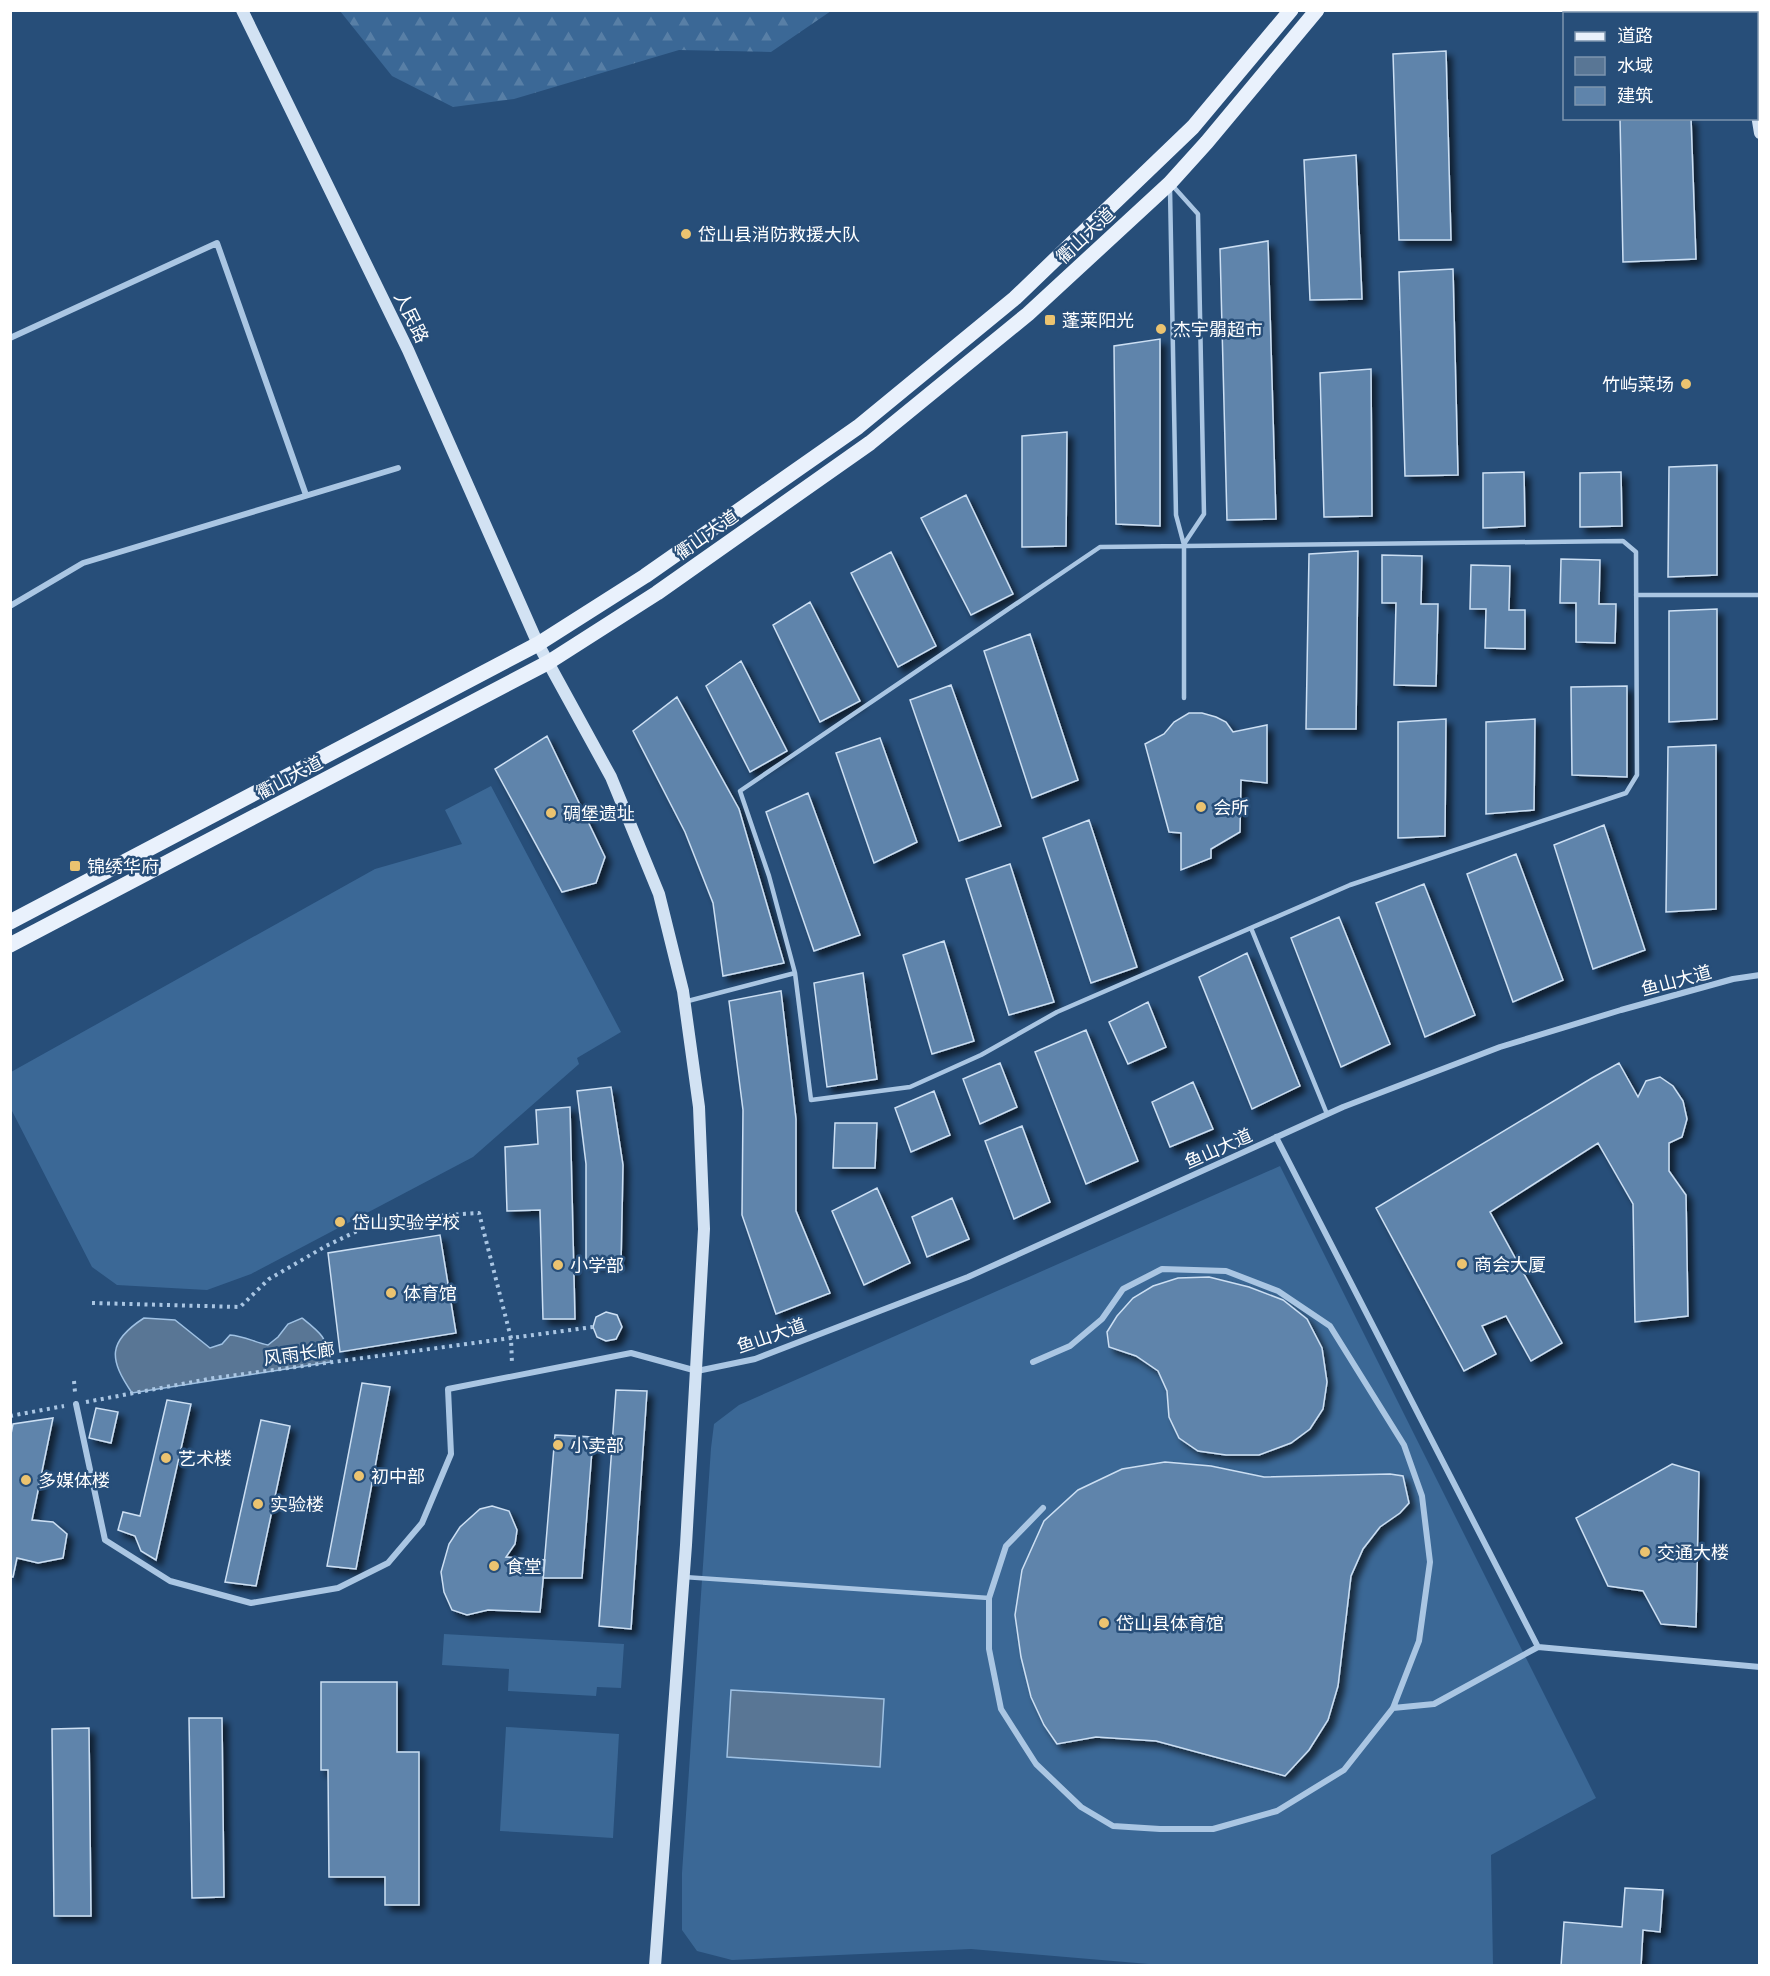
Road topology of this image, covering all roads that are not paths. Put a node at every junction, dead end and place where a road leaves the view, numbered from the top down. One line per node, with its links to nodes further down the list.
1 (242, 10): 12 (street, 人民路)
2 (1291, 10): 12 (main road, 衢山大道)
3 (1317, 10): 4 (main road, 衢山大道)
4 (1170, 183): 8 (lane); 8 (lane); 13 (main road, 衢山大道)
5 (10, 338): 7 (street)
6 (398, 468): 7 (street)
7 (306, 495): 11 (street)
8 (1184, 544): 10 (lane); 14 (lane); 18 (lane)
9 (1760, 595): 10 (lane)
10 (1636, 596): 16 (lane)
11 (10, 606)
12 (538, 644): 13 (street, 人民路); 15 (main road, 衢山大道)
13 (549, 662): 17 (main road, 衢山大道); 20 (street, 人民路)
14 (1184, 698)
15 (10, 922)
16 (1251, 928): 18 (lane); 21 (lane)
17 (10, 945)
18 (795, 973): 20 (lane)
19 (1760, 975): 21 (street, 鱼山大道)
20 (684, 1002): 24 (street, 人民路)
21 (1327, 1114): 22 (street, 鱼山大道)
22 (1276, 1137): 24 (street, 鱼山大道); 29 (street)
23 (1033, 1362): 31 (street)
24 (697, 1371): 25 (street); 27 (street, 人民路)
25 (76, 1404)
26 (1043, 1508): 28 (street)
27 (684, 1577): 28 (lane); 32 (street, 人民路)
28 (989, 1599): 31 (street)
29 (1538, 1647): 30 (street); 31 (street)
30 (1760, 1667)
31 (1392, 1708)
32 (655, 1965)

